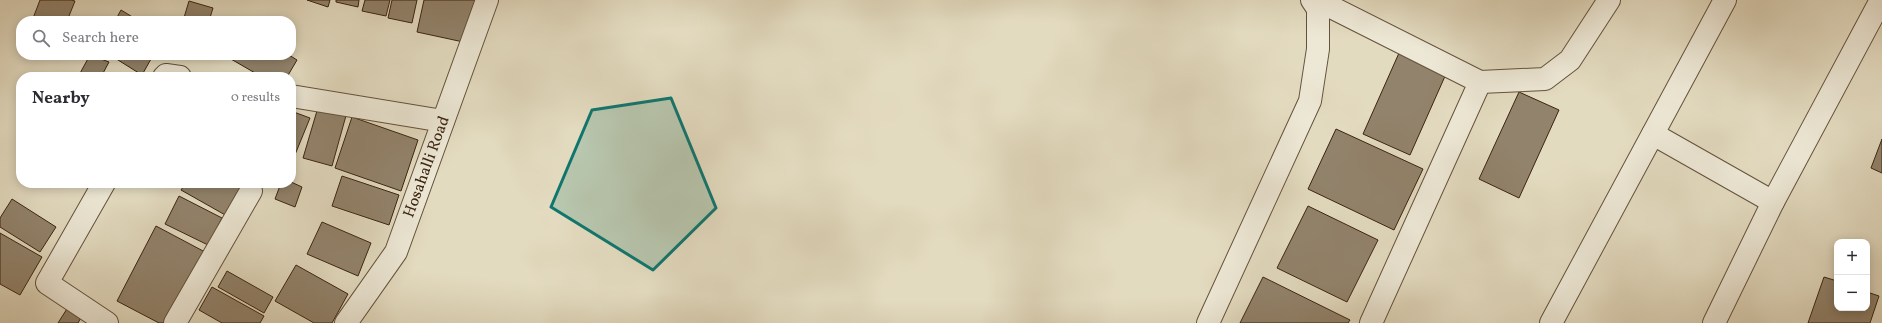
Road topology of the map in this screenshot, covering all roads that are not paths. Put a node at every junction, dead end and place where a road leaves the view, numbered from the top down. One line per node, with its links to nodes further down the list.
1 (487, 0): 9 (street, Hosahalli Road)
2 (1312, 0): 17 (street)
3 (1317, 0): 7 (street)
4 (1609, 0): 7 (street)
5 (1725, 0): 10 (street)
6 (1881, 0): 13 (street)
7 (1480, 82): 18 (street)
8 (296, 97): 9 (street)
9 (443, 122): 16 (street, Hosahalli Road)
10 (1653, 134): 13 (street); 19 (street)
11 (101, 188): 14 (street)
12 (251, 191): 15 (street)
13 (1773, 202): 20 (street)
14 (107, 323)
15 (175, 323)
16 (346, 323)
17 (1208, 323)
18 (1371, 323)
19 (1551, 323)
20 (1714, 323)

